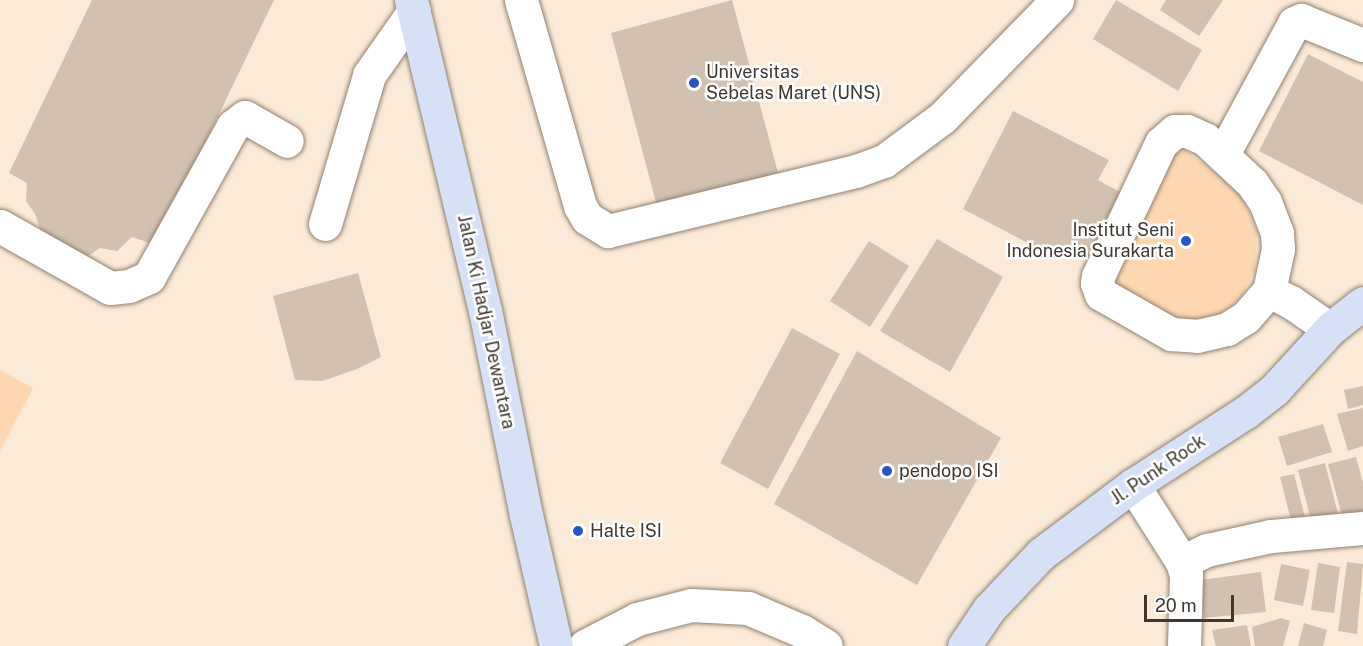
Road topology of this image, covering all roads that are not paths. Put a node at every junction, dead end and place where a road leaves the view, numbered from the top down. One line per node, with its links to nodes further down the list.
1 (521, 0): 2 (street)
2 (1057, 0)
3 (412, 6): 7 (street); 15 (main road, Jalan Ki Hadjar Dewantara)
4 (1363, 45): 6 (street)
5 (287, 141): 8 (street)
6 (1223, 154): 9 (street); 9 (street)
7 (325, 224)
8 (0, 226)
9 (1269, 291): 11 (street)
10 (1363, 303): 11 (main road, Jl. Punk Rock)
11 (1330, 328): 12 (main road, Jl. Punk Rock)
12 (1133, 485): 14 (street); 18 (main road, Jl. Punk Rock)
13 (1363, 528): 14 (street)
14 (1182, 562): 19 (street)
15 (556, 646)
16 (585, 646): 17 (street)
17 (826, 646)
18 (964, 646)
19 (1184, 646)

